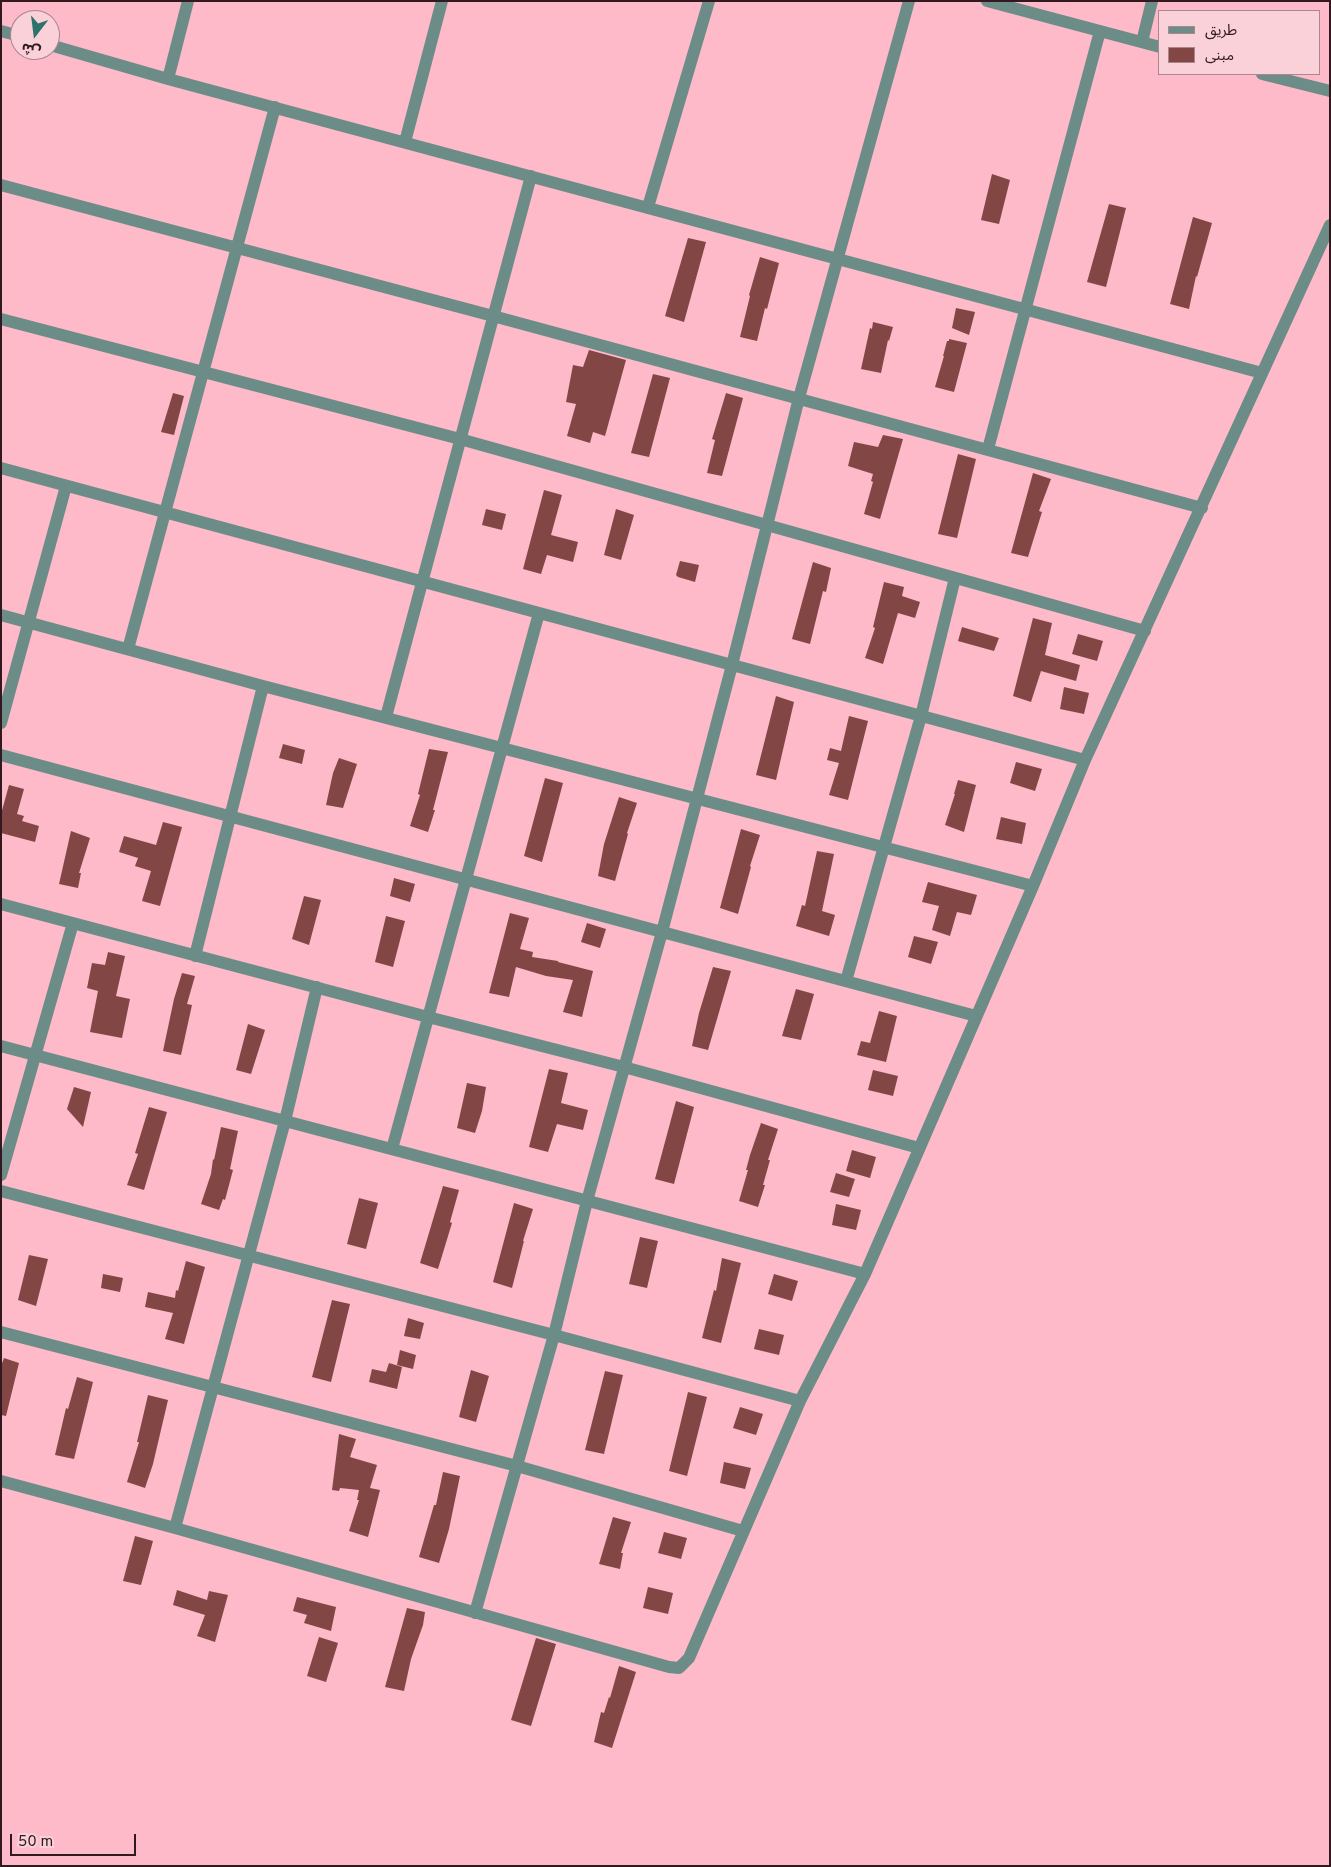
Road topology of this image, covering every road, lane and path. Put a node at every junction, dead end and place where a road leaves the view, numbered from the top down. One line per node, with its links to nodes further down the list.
1 (188, 1): 12 (street)
2 (442, 1): 15 (street)
3 (708, 1): 18 (street)
4 (909, 1): 21 (street)
5 (986, 1): 7 (street)
6 (1152, 1): 8 (street)
7 (1100, 31): 8 (street); 22 (street)
8 (1142, 42): 9 (street)
9 (1158, 46)
10 (60, 48): 12 (street)
11 (1266, 75): 13 (street)
12 (168, 79): 14 (street)
13 (1330, 92)
14 (275, 107): 15 (street); 20 (street)
15 (405, 142): 16 (street)
16 (531, 176): 18 (street); 23 (street)
17 (1, 185): 20 (street)
18 (648, 207): 21 (street)
19 (1330, 224): 26 (street)
20 (236, 248): 23 (street); 25 (street)
21 (838, 259): 22 (street); 27 (street)
22 (1026, 310): 26 (street); 29 (street)
23 (493, 316): 27 (street); 28 (street)
24 (1, 319): 25 (street)
25 (202, 372): 28 (street); 33 (street)
26 (1262, 373): 32 (street)
27 (799, 398): 29 (street); 34 (street)
28 (460, 439): 34 (street); 36 (street)
29 (988, 450): 32 (street)
30 (1, 468): 31 (street)
31 (66, 486): 33 (street); 39 (street)
32 (1202, 508): 40 (street)
33 (164, 512): 36 (street); 41 (street)
34 (767, 526): 35 (street); 42 (street)
35 (955, 578): 40 (street); 44 (street)
36 (421, 581): 37 (street); 45 (street)
37 (539, 613): 42 (street); 47 (street)
38 (1, 615): 39 (street)
39 (29, 622): 41 (street); 46 (street)
40 (1144, 631): 49 (street)
41 (128, 649): 43 (street)
42 (732, 665): 44 (street); 50 (street)
43 (263, 686): 45 (street); 51 (street)
44 (921, 716): 49 (street); 52 (street)
45 (386, 717): 47 (street)
46 (1, 723)
47 (502, 748): 50 (street); 53 (street)
48 (1, 755): 51 (street)
49 (1085, 760): 54 (street)
50 (698, 798): 52 (street); 57 (street)
51 (230, 816): 53 (street); 58 (street)
52 (884, 847): 54 (street); 59 (street)
53 (466, 879): 57 (street); 62 (street)
54 (1033, 886): 61 (street)
55 (1, 904): 56 (street)
56 (73, 923): 58 (street); 64 (street)
57 (662, 932): 59 (street); 65 (street)
58 (195, 956): 60 (street)
59 (846, 981): 61 (street)
60 (317, 987): 62 (street); 66 (street)
61 (976, 1016): 67 (street)
62 (428, 1017): 65 (street); 68 (street)
63 (1, 1046): 64 (street)
64 (35, 1055): 66 (street); 69 (street)
65 (624, 1067): 67 (street); 71 (street)
66 (285, 1121): 68 (street); 72 (street)
67 (919, 1148): 73 (street)
68 (392, 1149): 71 (street)
69 (1, 1175)
70 (1, 1191): 72 (street)
71 (587, 1201): 73 (street); 75 (street)
72 (249, 1255): 75 (street); 76 (street)
73 (864, 1274): 77 (street)
74 (1, 1332): 76 (street)
75 (554, 1334): 77 (street); 78 (street)
76 (212, 1388): 78 (street); 80 (street)
77 (800, 1401): 81 (street)
78 (517, 1466): 81 (street); 82 (street)
79 (1, 1481): 80 (street)
80 (175, 1528): 82 (street)
81 (743, 1531): 82 (street)
82 (475, 1613)

